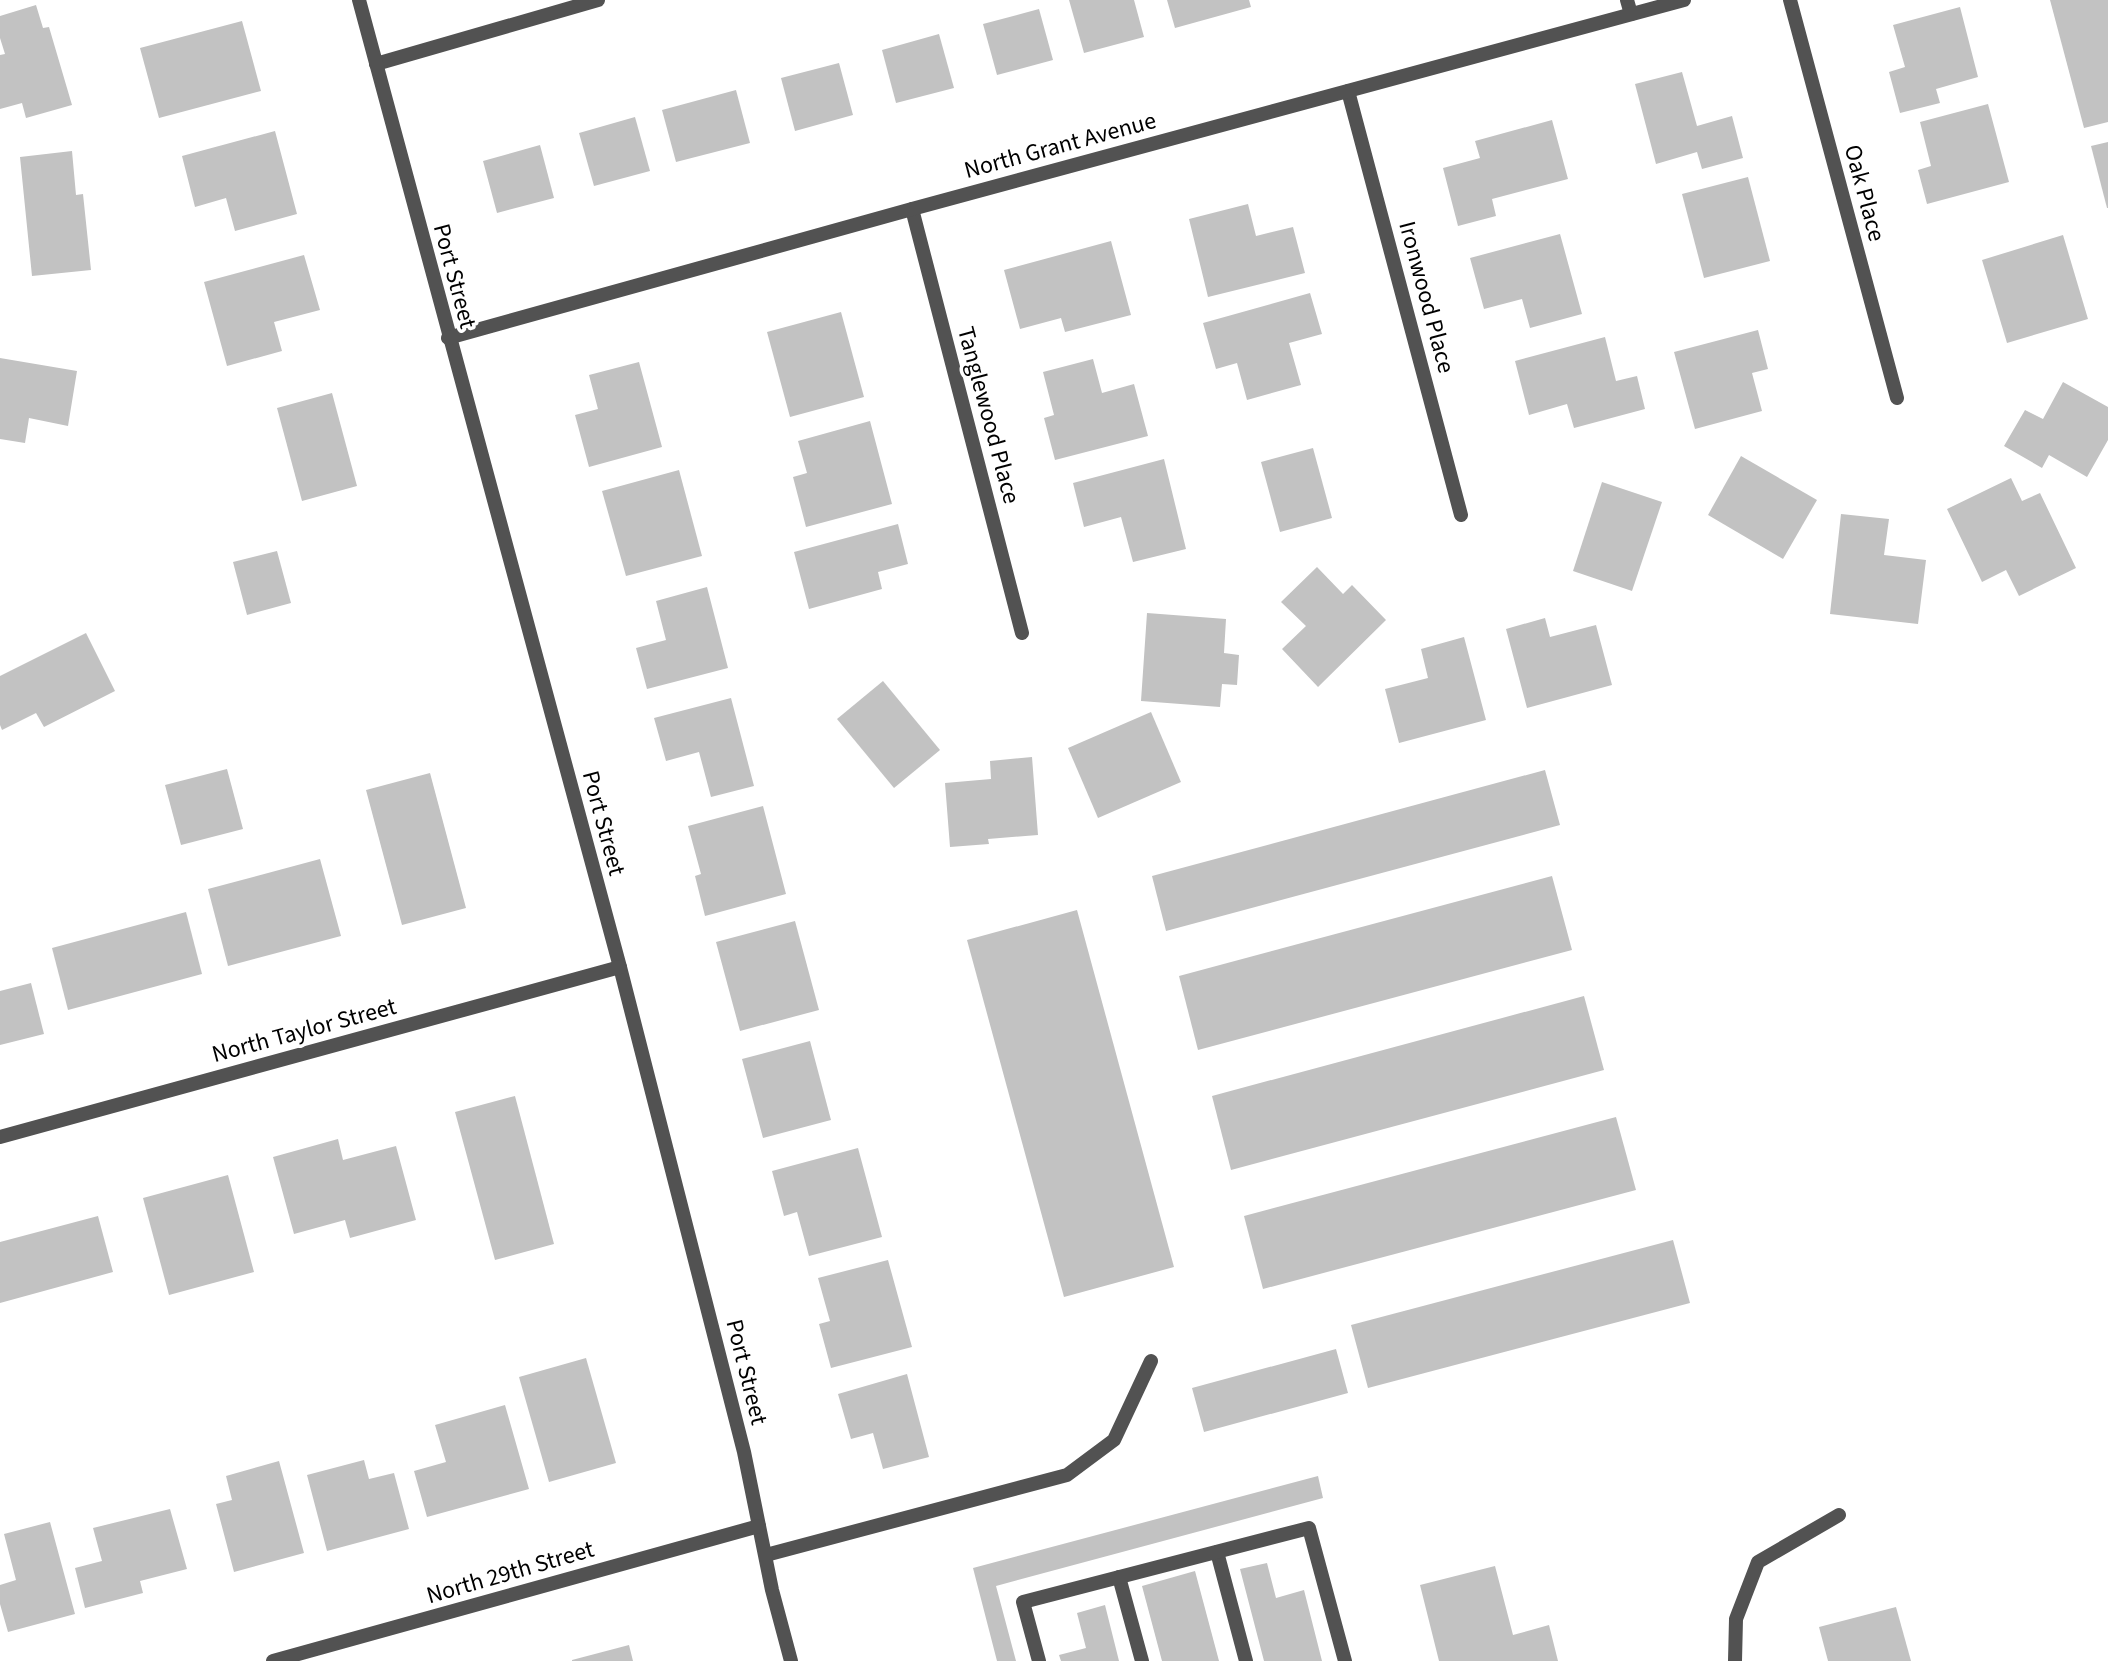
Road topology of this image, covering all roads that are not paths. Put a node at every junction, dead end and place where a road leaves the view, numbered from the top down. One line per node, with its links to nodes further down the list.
1 (359, 0): 6 (street, Port Street)
2 (598, 0): 6 (street)
3 (1684, 0): 5 (street, North Grant Avenue)
4 (1790, 0): 10 (street, Oak Place)
5 (1629, 7): 7 (street, North Grant Avenue)
6 (376, 64): 9 (street, Port Street)
7 (1348, 91): 8 (street, North Grant Avenue); 11 (street, Ironwood Place)
8 (912, 209): 9 (street, North Grant Avenue); 12 (street, Tanglewood Place)
9 (448, 338): 13 (street, Port Street)
10 (1897, 398)
11 (1461, 515)
12 (1022, 633)
13 (620, 967): 14 (street, North Taylor Street); 17 (street, Port Street)
14 (0, 1137)
15 (1151, 1361): 19 (street)
16 (1839, 1515): 27 (street)
17 (759, 1526): 19 (street, Port Street); 21 (street, North 29th Street)
18 (1217, 1552): 20 (street); 25 (street); 26 (street)
19 (765, 1555): 22 (street, Port Street)
20 (1119, 1577): 23 (street); 24 (street)
21 (274, 1661)
22 (791, 1661)
23 (1039, 1661)
24 (1142, 1661)
25 (1246, 1661)
26 (1345, 1661)
27 (1735, 1661)

